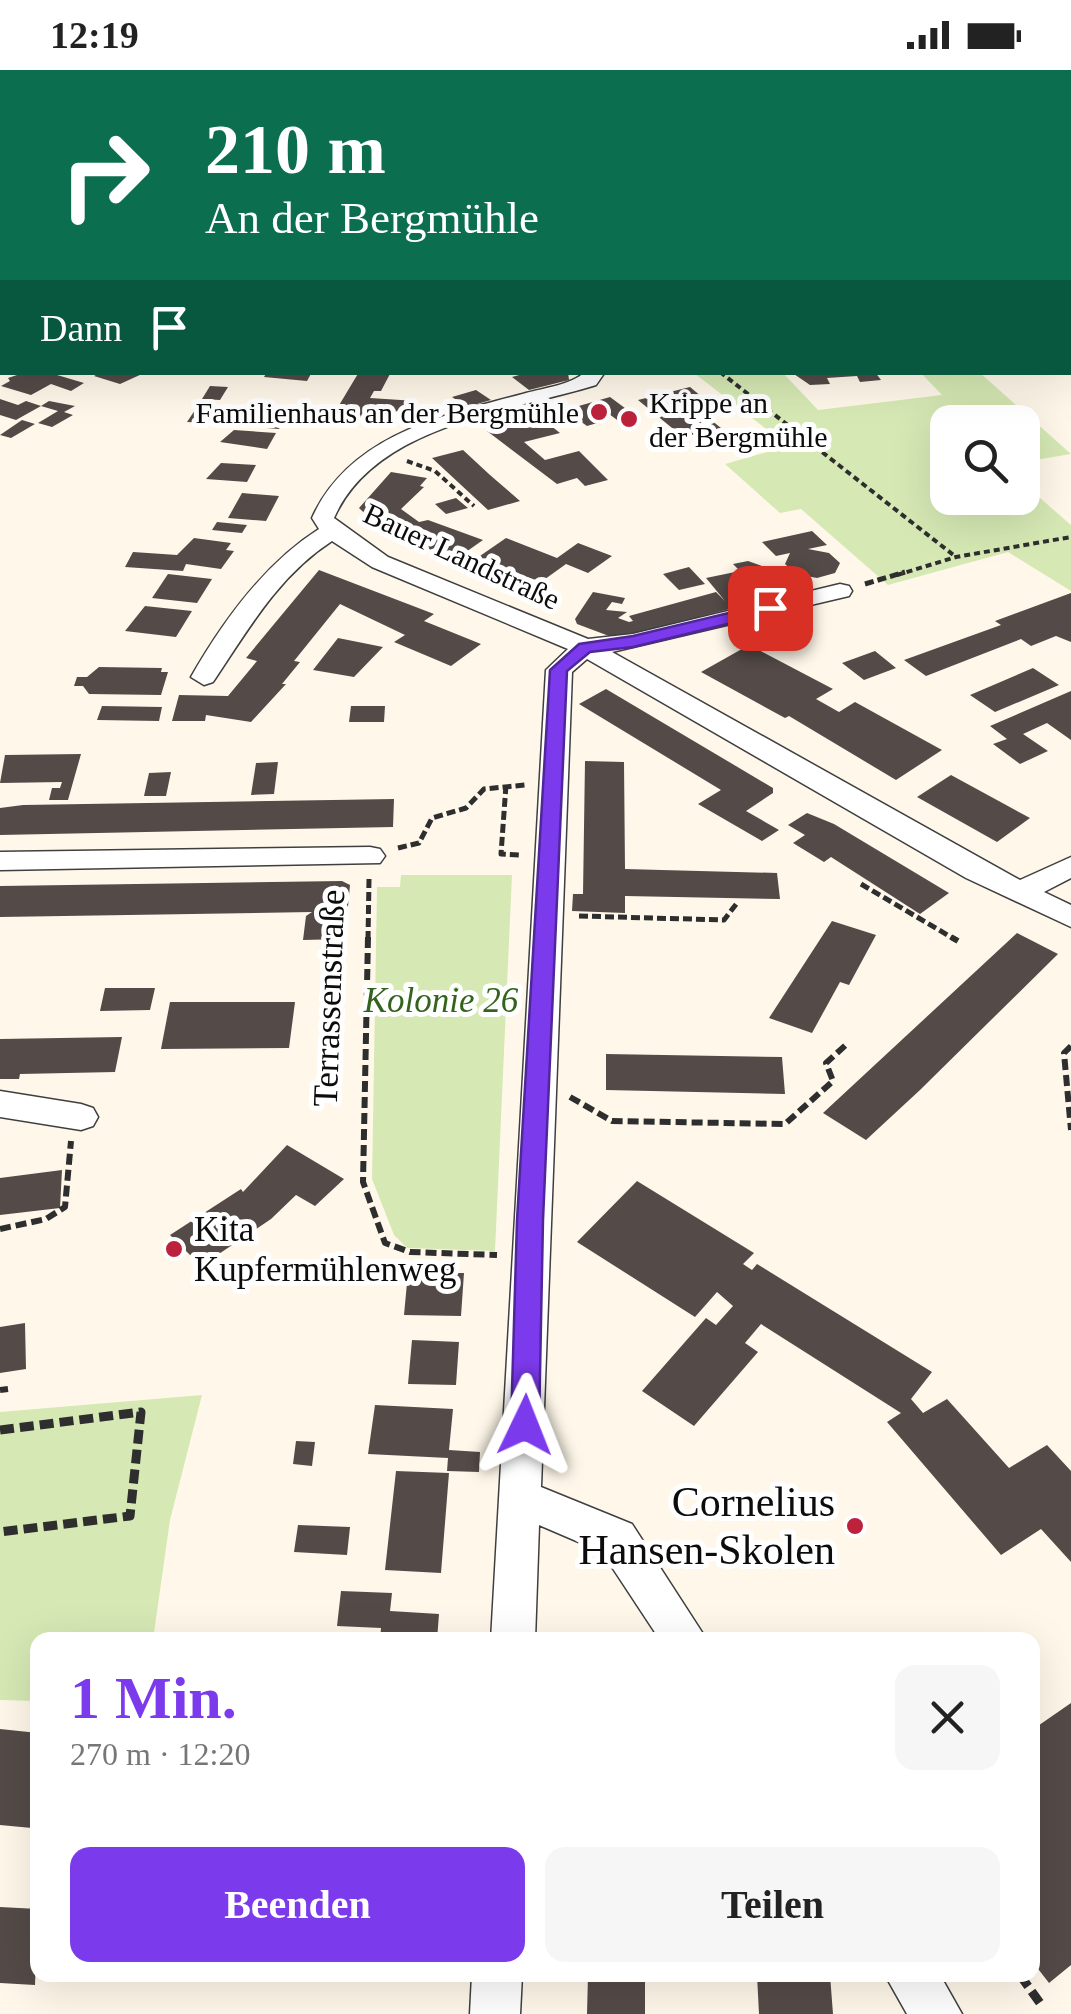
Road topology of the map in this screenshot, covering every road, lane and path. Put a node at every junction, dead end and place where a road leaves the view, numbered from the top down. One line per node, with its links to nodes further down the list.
1 (592, 375): 3 (street, Bauer Landstraße)
2 (724, 375): 7 (path)
3 (384, 450): 4 (path); 5 (street, Bauer Landstraße)
4 (474, 506)
5 (332, 531): 9 (street, Bauer Landstraße); 10 (street)
6 (1071, 536): 7 (path)
7 (956, 558): 8 (path)
8 (840, 591): 9 (street)
9 (585, 648): 16 (street, Bauer Landstraße); 18 (street)
10 (204, 677)
11 (501, 854): 12 (path)
12 (370, 856): 13 (street, Terrassenstraße); 28 (path, Terrassenstraße)
13 (0, 860)
14 (1071, 866): 16 (street)
15 (861, 884): 20 (path)
16 (1019, 893): 19 (street, Bauer Landstraße)
17 (737, 903): 18 (path)
18 (548, 915): 23 (street)
19 (1071, 917)
20 (958, 941)
21 (848, 1043): 23 (path)
22 (1071, 1046): 26 (path)
23 (537, 1079): 28 (street)
24 (0, 1104): 25 (street)
25 (80, 1117): 27 (path)
26 (1071, 1130)
27 (0, 1229)
28 (528, 1256): 30 (street)
29 (0, 1430): 31 (path)
30 (522, 1499): 32 (street); 33 (street)
31 (0, 1532)
32 (514, 1632)
33 (680, 1632)
34 (497, 1982): 38 (street)
35 (915, 1982): 39 (street)
36 (1025, 1982): 37 (path)
37 (1040, 2002)
38 (495, 2014)
39 (937, 2014)

